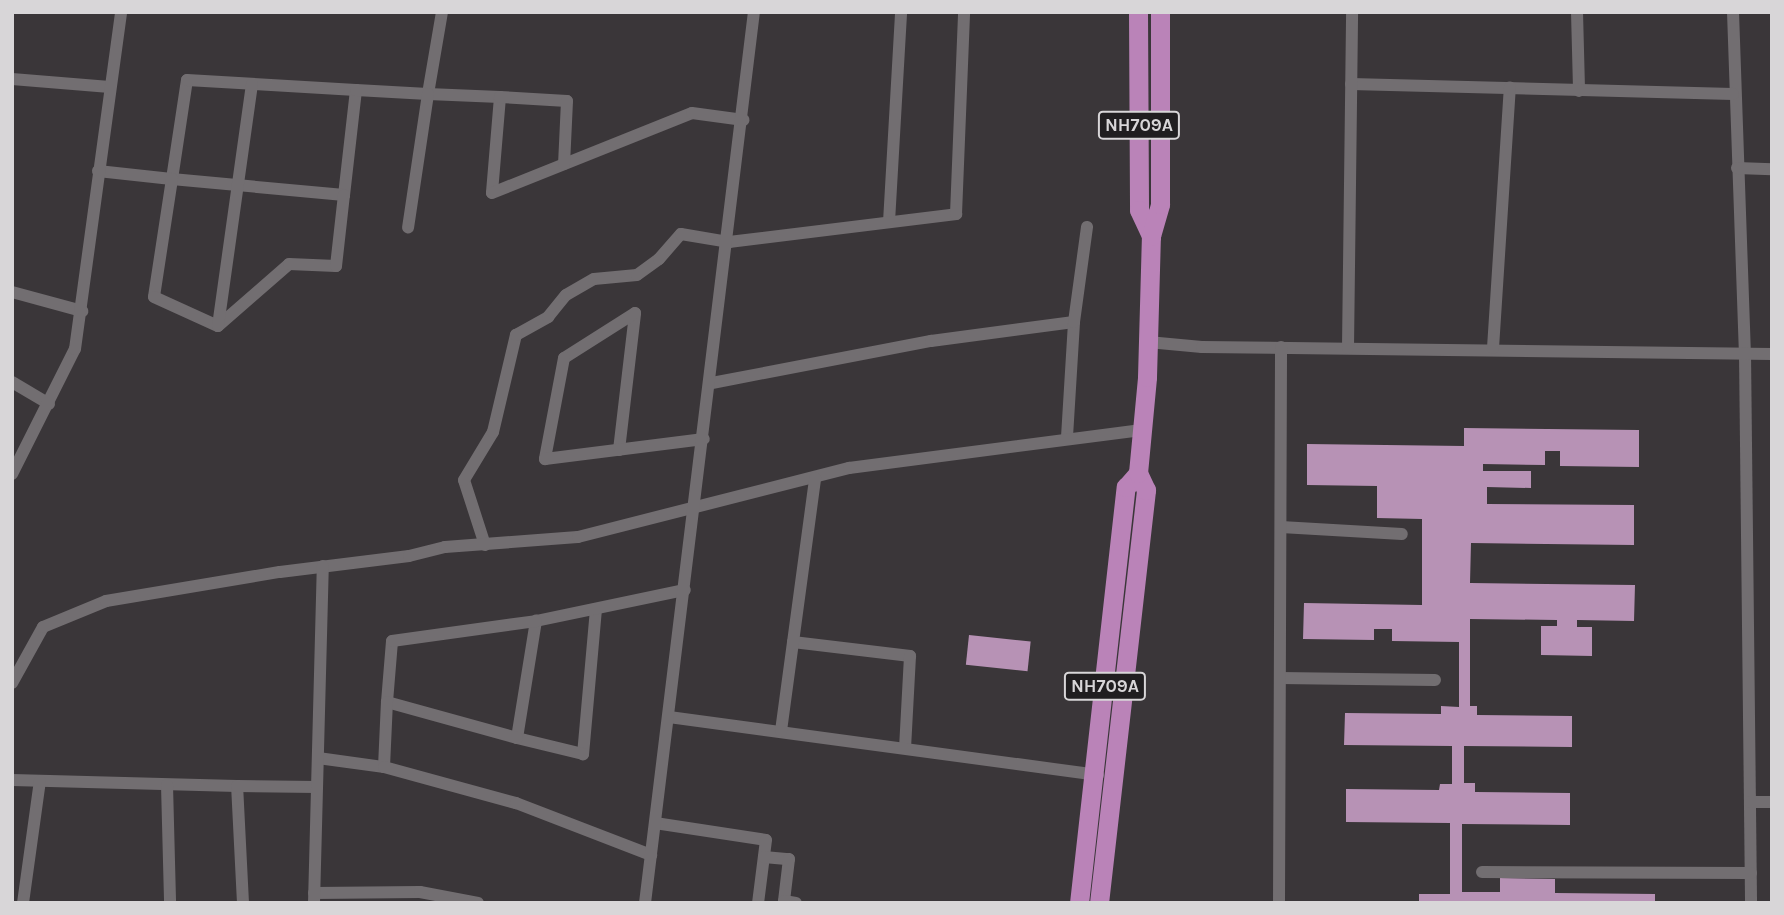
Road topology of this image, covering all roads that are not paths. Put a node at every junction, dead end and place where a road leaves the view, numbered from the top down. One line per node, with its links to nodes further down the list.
1 (121, 12): 14 (street)
2 (442, 12): 18 (street)
3 (754, 12): 21 (street)
4 (901, 12): 29 (street)
5 (964, 12): 29 (street)
6 (1138, 12): 32 (highway, NH709A)
7 (1160, 12): 32 (highway, NH709A)
8 (1352, 12): 13 (street)
9 (1577, 12): 17 (street)
10 (1733, 12): 19 (street)
11 (12, 79): 14 (street)
12 (252, 83): 16 (street); 26 (street); 27 (street)
13 (1351, 84): 15 (street); 40 (street)
14 (110, 87): 25 (street)
15 (1510, 88): 17 (street); 41 (street)
16 (356, 90): 18 (street); 28 (street)
17 (1580, 91): 19 (street)
18 (428, 94): 20 (street); 31 (street)
19 (1733, 94): 23 (street)
20 (500, 97): 22 (street); 22 (street)
21 (744, 120): 22 (street); 33 (street)
22 (564, 164)
23 (1737, 168): 24 (street); 42 (street)
24 (1772, 169)
25 (98, 171): 26 (street); 35 (street)
26 (172, 179): 27 (street); 37 (street)
27 (237, 185): 28 (street); 37 (street)
28 (344, 195): 37 (street)
29 (888, 222): 33 (street)
30 (1087, 227): 36 (street)
31 (408, 228)
32 (1151, 236): 38 (highway, NH709A)
33 (729, 242): 45 (street); 57 (street)
34 (12, 292): 35 (street)
35 (82, 311): 46 (street)
36 (1074, 322): 45 (street); 48 (street)
37 (218, 326)
38 (1148, 342): 39 (street); 47 (highway, NH709A)
39 (1281, 347): 40 (street); 55 (street)
40 (1348, 348): 41 (street)
41 (1493, 348): 42 (street)
42 (1745, 353): 43 (street); 80 (street)
43 (1772, 354)
44 (12, 382): 46 (street)
45 (712, 383): 49 (street)
46 (49, 404): 52 (street)
47 (1142, 430): 48 (street); 51 (highway, NH709A)
48 (1067, 437): 53 (street)
49 (704, 439): 50 (street); 54 (street)
50 (619, 450): 50 (street)
51 (1138, 473): 73 (highway, NH709A); 74 (highway, NH709A)
52 (12, 474)
53 (815, 478): 54 (street); 62 (street)
54 (695, 509): 57 (street); 59 (street)
55 (1281, 527): 56 (street); 63 (street)
56 (1402, 534)
57 (485, 545): 58 (street)
58 (323, 566): 65 (street); 71 (street)
59 (685, 590): 60 (street); 67 (street)
60 (596, 609): 61 (street); 69 (street)
61 (536, 621): 66 (street); 69 (street)
62 (793, 642): 68 (street); 70 (street)
63 (1280, 678): 64 (street); 97 (street)
64 (1434, 680)
65 (12, 683)
66 (387, 702): 69 (street); 72 (street)
67 (668, 717): 68 (street); 82 (street)
68 (781, 731): 70 (street)
69 (517, 738)
70 (905, 747): 73 (street)
71 (317, 758): 72 (street); 79 (street)
72 (384, 767): 83 (street)
73 (1096, 775): 74 (street); 95 (highway, NH709A)
74 (1116, 778): 96 (highway, NH709A)
75 (12, 780): 76 (street)
76 (40, 781): 77 (street); 88 (street)
77 (167, 785): 78 (street); 89 (street)
78 (237, 786): 79 (street); 90 (street)
79 (317, 787): 87 (street)
80 (1750, 802): 81 (street); 86 (street)
81 (1772, 802)
82 (655, 823): 83 (street); 84 (street)
83 (651, 855): 92 (street)
84 (764, 858): 93 (street); 94 (street)
85 (1482, 872): 86 (street)
86 (1751, 873): 98 (street)
87 (314, 898): 91 (street)
88 (23, 903)
89 (170, 903)
90 (243, 903)
91 (478, 903)
92 (645, 903)
93 (758, 903)
94 (796, 903)
95 (1079, 903)
96 (1099, 903)
97 (1279, 903)
98 (1751, 903)

